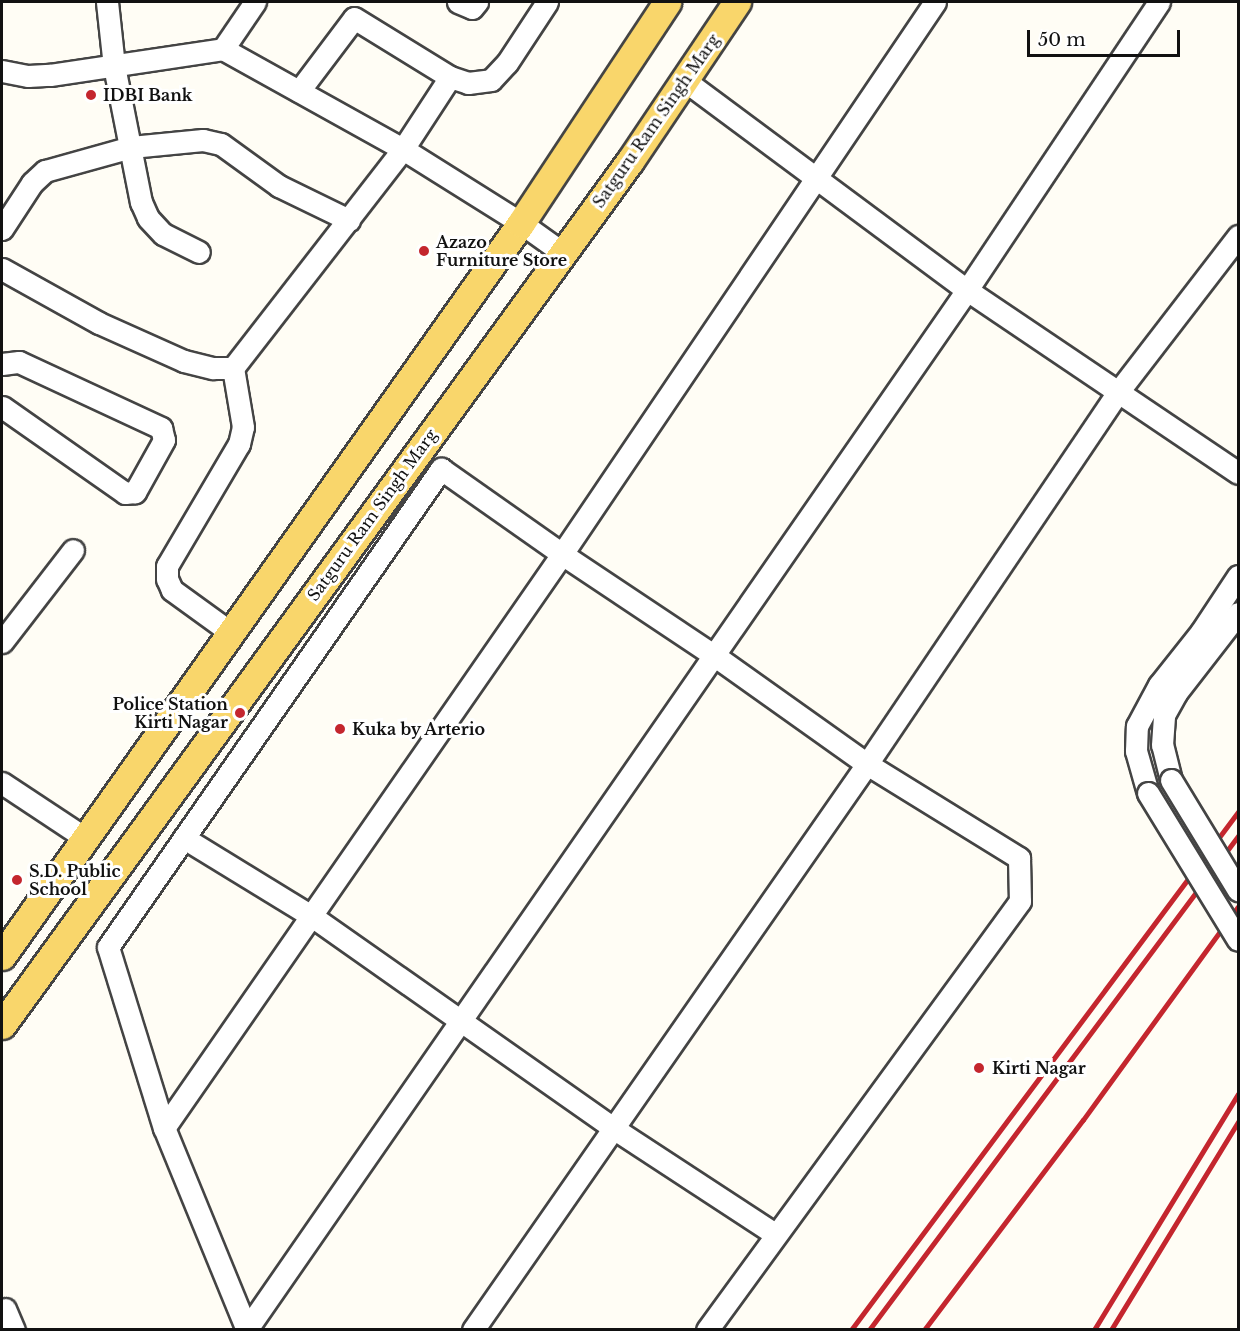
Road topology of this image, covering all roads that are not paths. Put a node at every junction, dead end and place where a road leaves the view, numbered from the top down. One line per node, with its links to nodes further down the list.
1 (107, 2): 11 (street)
2 (255, 2): 10 (street)
3 (458, 2): 4 (street)
4 (477, 2)
5 (546, 2): 13 (street)
6 (667, 2): 20 (main road)
7 (737, 2): 14 (main road, Satguru Ram Singh Marg)
8 (935, 2): 18 (street)
9 (1160, 2): 26 (street)
10 (223, 49): 11 (street); 15 (street)
11 (114, 66): 12 (street); 16 (street)
12 (3, 74)
13 (450, 77): 15 (street); 17 (street)
14 (684, 80): 18 (street); 24 (main road, Satguru Ram Singh Marg)
15 (299, 91): 17 (street)
16 (131, 147): 19 (street); 21 (street); 23 (street)
17 (404, 149): 19 (street); 20 (street)
18 (816, 177): 26 (street); 35 (street)
19 (349, 220): 28 (street)
20 (521, 223): 24 (street); 38 (main road)
21 (2, 229)
22 (1239, 236): 29 (street)
23 (199, 252)
24 (563, 253): 31 (main road, Satguru Ram Singh Marg)
25 (2, 269): 28 (street)
26 (967, 290): 29 (street); 40 (street)
27 (2, 364): 30 (street)
28 (233, 368): 38 (street)
29 (1118, 392): 33 (street); 41 (street)
30 (2, 406)
31 (418, 452): 32 (street); 50 (main road, Satguru Ram Singh Marg)
32 (441, 469): 35 (street); 44 (street)
33 (1238, 473)
34 (73, 550): 39 (street)
35 (562, 554): 40 (street); 46 (street)
36 (1239, 576): 47 (street, bridge)
37 (1239, 613): 45 (street, bridge)
38 (230, 632): 43 (main road)
39 (2, 642)
40 (715, 656): 41 (street); 49 (street)
41 (867, 764): 52 (street); 53 (street)
42 (2, 783): 43 (street)
43 (84, 838): 48 (main road)
44 (184, 838): 46 (street); 51 (street)
45 (1239, 890)
46 (313, 917): 49 (street); 51 (street)
47 (1239, 940)
48 (2, 956)
49 (461, 1023): 52 (street); 56 (street)
50 (2, 1025)
51 (164, 1128): 56 (street)
52 (613, 1128): 53 (street); 57 (street)
53 (775, 1234): 58 (street)
54 (5, 1309): 55 (street)
55 (14, 1329)
56 (247, 1329)
57 (473, 1329)
58 (707, 1329)

